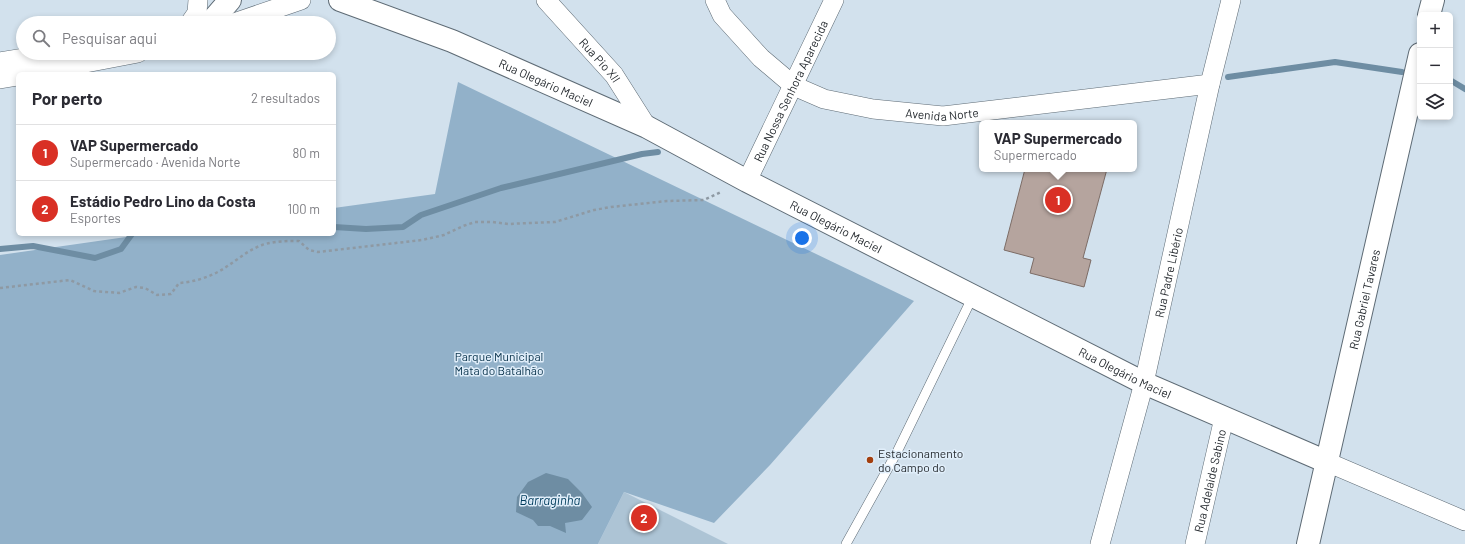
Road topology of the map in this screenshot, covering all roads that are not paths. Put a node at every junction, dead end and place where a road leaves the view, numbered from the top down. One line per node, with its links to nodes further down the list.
1 (198, 0): 11 (street)
2 (230, 0): 12 (street)
3 (301, 0): 13 (street)
4 (340, 0): 23 (street, Rua Olegário Maciel)
5 (546, 0): 23 (street, Rua Pio XII)
6 (715, 0): 22 (street, Avenida Norte)
7 (834, 0): 22 (street, Rua Nossa Senhora Aparecida)
8 (1231, 0): 21 (street, Rua Padre Libério)
9 (1433, 0): 10 (street)
10 (1430, 12)
11 (195, 16)
12 (217, 16)
13 (254, 16)
14 (16, 59): 16 (street)
15 (101, 60): 18 (street)
16 (0, 62)
17 (1417, 67): 28 (street, Rua Gabriel Tavares)
18 (38, 72)
19 (16, 76): 20 (street)
20 (0, 79)
21 (1210, 84): 22 (street, Avenida Norte); 26 (street, Rua Padre Libério)
22 (794, 86): 24 (street, Rua Nossa Senhora Aparecida)
23 (647, 127): 24 (street, Rua Olegário Maciel)
24 (747, 181): 25 (street, Rua Olegário Maciel)
25 (973, 296): 26 (street, Rua Olegário Maciel); 30 (lane)
26 (1144, 383): 27 (street, Rua Olegário Maciel); 31 (street, Rua Padre Libério)
27 (1224, 418): 28 (street, Rua Olegário Maciel); 32 (street, Rua Adelaide Sabino)
28 (1327, 462): 29 (street); 33 (street, Rua Gabriel Tavares)
29 (1465, 522)
30 (846, 544)
31 (1100, 544)
32 (1195, 544)
33 (1308, 544)

